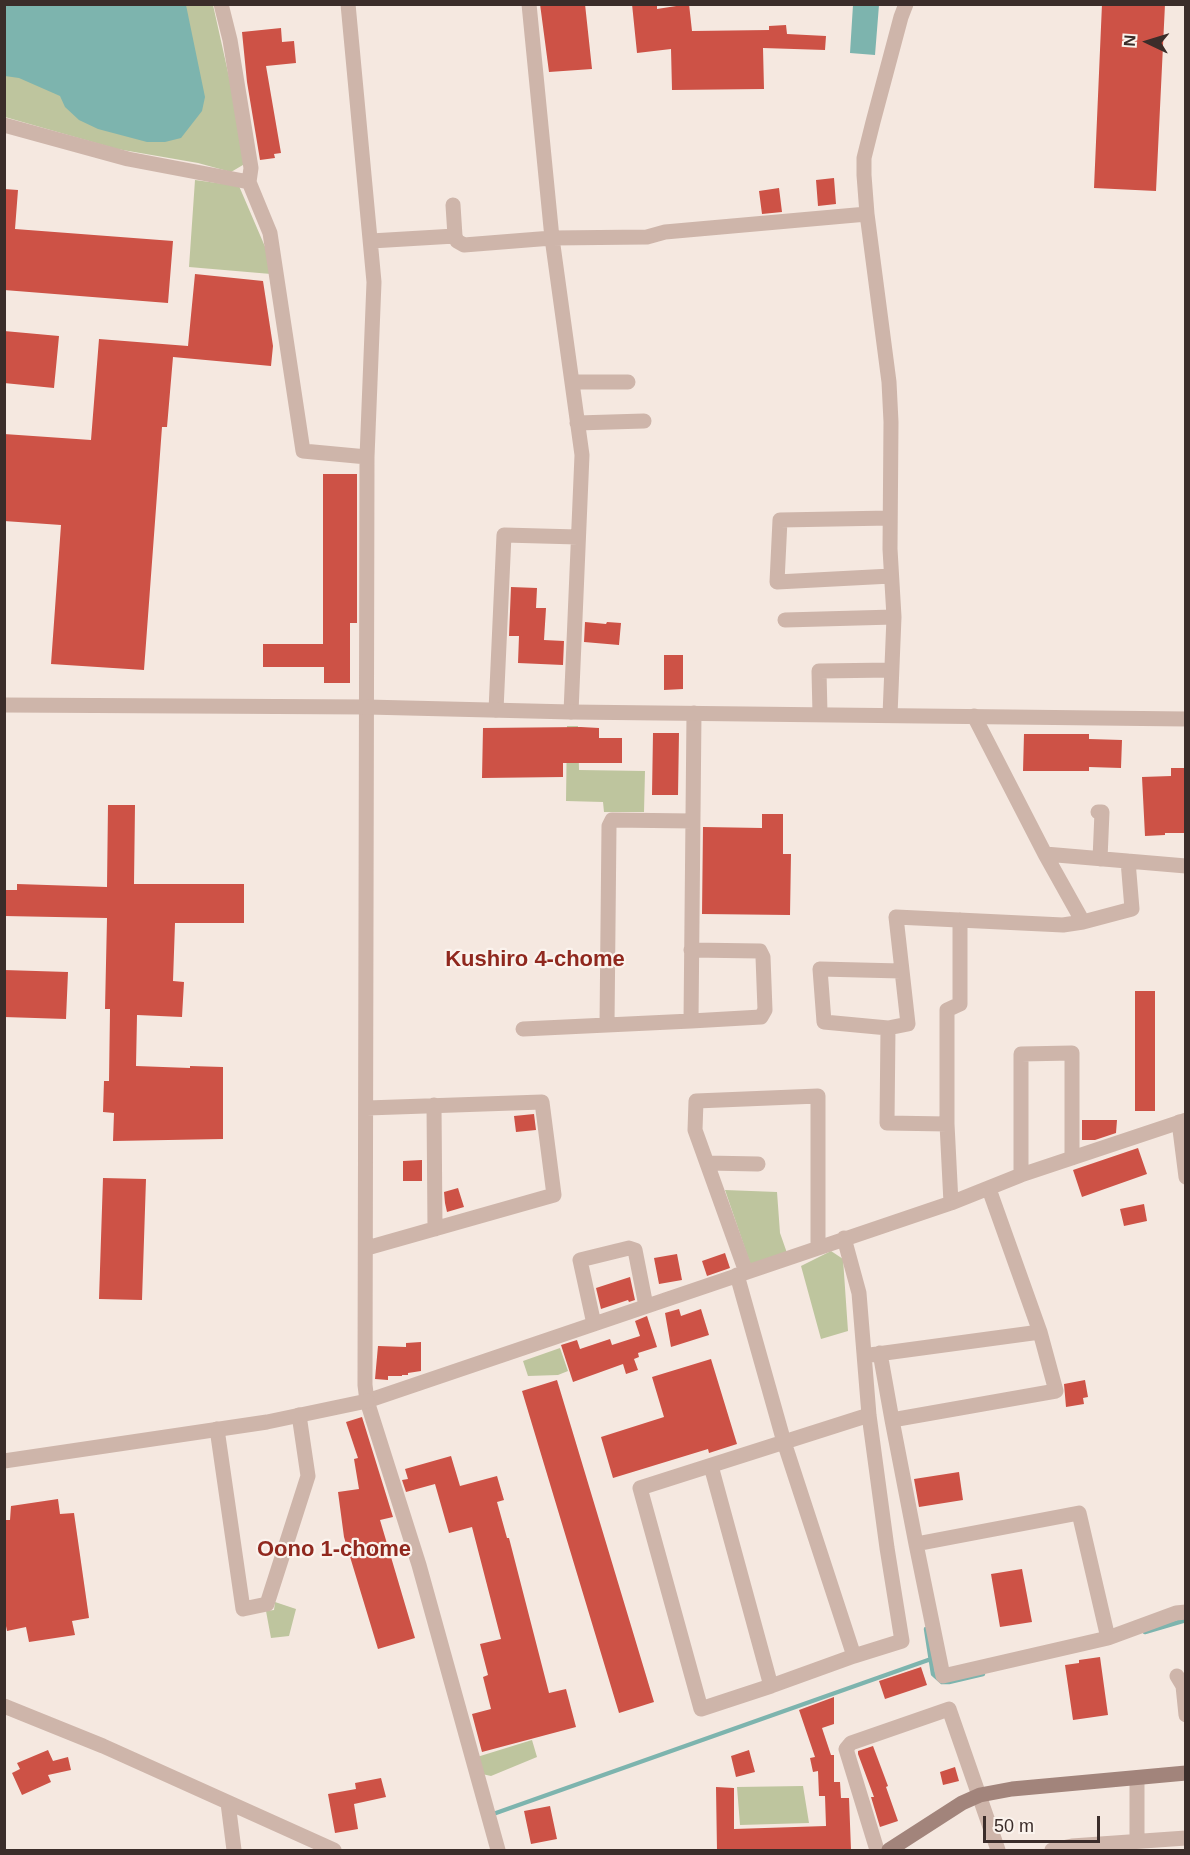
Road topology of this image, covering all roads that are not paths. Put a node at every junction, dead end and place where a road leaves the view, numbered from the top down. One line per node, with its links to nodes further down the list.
1 (221, 4): 6 (street)
2 (348, 4): 11 (street)
3 (529, 4): 10 (street)
4 (906, 4): 8 (street)
5 (4, 125): 6 (street)
6 (249, 182): 16 (street)
7 (453, 205): 9 (street)
8 (867, 214): 10 (street); 17 (street)
9 (455, 236): 10 (street); 11 (street)
10 (552, 238): 12 (street)
11 (370, 241): 16 (street)
12 (572, 382): 13 (street); 15 (street)
13 (627, 382)
14 (644, 421): 15 (street)
15 (577, 423): 18 (street)
16 (367, 457): 24 (street)
17 (890, 518): 19 (street); 19 (street)
18 (578, 537): 25 (street); 26 (street)
19 (891, 576): 20 (street)
20 (894, 617): 21 (street); 22 (street)
21 (785, 620)
22 (891, 670): 28 (street); 29 (street)
23 (4, 705): 24 (street)
24 (367, 707): 25 (street); 47 (street)
25 (496, 710): 26 (street)
26 (571, 712): 27 (street)
27 (694, 713): 28 (street); 33 (street)
28 (820, 714): 29 (street)
29 (890, 715): 30 (street)
30 (974, 716): 31 (street); 34 (street)
31 (1185, 719)
32 (1102, 812): 35 (street)
33 (693, 821): 40 (street); 43 (street)
34 (1045, 854): 35 (street); 39 (street)
35 (1100, 860): 36 (street)
36 (1128, 861): 37 (street); 39 (street)
37 (1185, 866)
38 (960, 920): 39 (street); 41 (street); 49 (street)
39 (1083, 922)
40 (691, 950): 42 (street); 42 (street)
41 (901, 971): 44 (street); 44 (street)
42 (691, 1021): 43 (street)
43 (606, 1025): 45 (street)
44 (888, 1028): 49 (street)
45 (523, 1029)
46 (434, 1105): 47 (street); 57 (street); 57 (street)
47 (367, 1108): 60 (street)
48 (1182, 1121): 50 (street); 54 (street)
49 (947, 1124): 56 (street)
50 (1072, 1158): 53 (street); 53 (street)
51 (707, 1163): 52 (street); 59 (street); 61 (street)
52 (758, 1164)
53 (1021, 1175): 55 (street)
54 (1185, 1177)
55 (989, 1189): 56 (street); 64 (street)
56 (951, 1203): 58 (street)
57 (435, 1229): 60 (street)
58 (844, 1238): 59 (street); 66 (street)
59 (818, 1247): 61 (street)
60 (367, 1248): 67 (street)
61 (742, 1273): 62 (street); 72 (street)
62 (646, 1306): 63 (street); 63 (street)
63 (594, 1324): 67 (street)
64 (1040, 1332): 65 (street); 70 (street)
65 (880, 1353): 66 (street); 70 (street)
66 (863, 1357): 69 (street)
67 (367, 1401): 68 (street); 91 (street)
68 (299, 1415): 71 (street); 71 (street)
69 (869, 1415): 72 (street); 78 (street)
70 (892, 1420): 75 (street)
71 (217, 1429): 73 (street)
72 (784, 1442): 74 (street); 78 (street)
73 (4, 1461)
74 (711, 1466): 80 (street); 80 (street)
75 (916, 1544): 77 (street); 77 (street)
76 (1185, 1612): 77 (street)
77 (1108, 1638)
78 (854, 1656): 80 (street)
79 (1178, 1676): 82 (street)
80 (771, 1686)
81 (4, 1706): 86 (street)
82 (1185, 1715)
83 (1185, 1773): 84 (main road)
84 (1137, 1778): 85 (main road); 88 (street)
85 (980, 1795): 92 (street); 93 (main road); 94 (street)
86 (228, 1803): 89 (street); 90 (street)
87 (1185, 1838): 88 (street)
88 (1137, 1841): 95 (street)
89 (234, 1851)
90 (334, 1851)
91 (498, 1851)
92 (877, 1851)
93 (889, 1851)
94 (998, 1851)
95 (1052, 1851)

